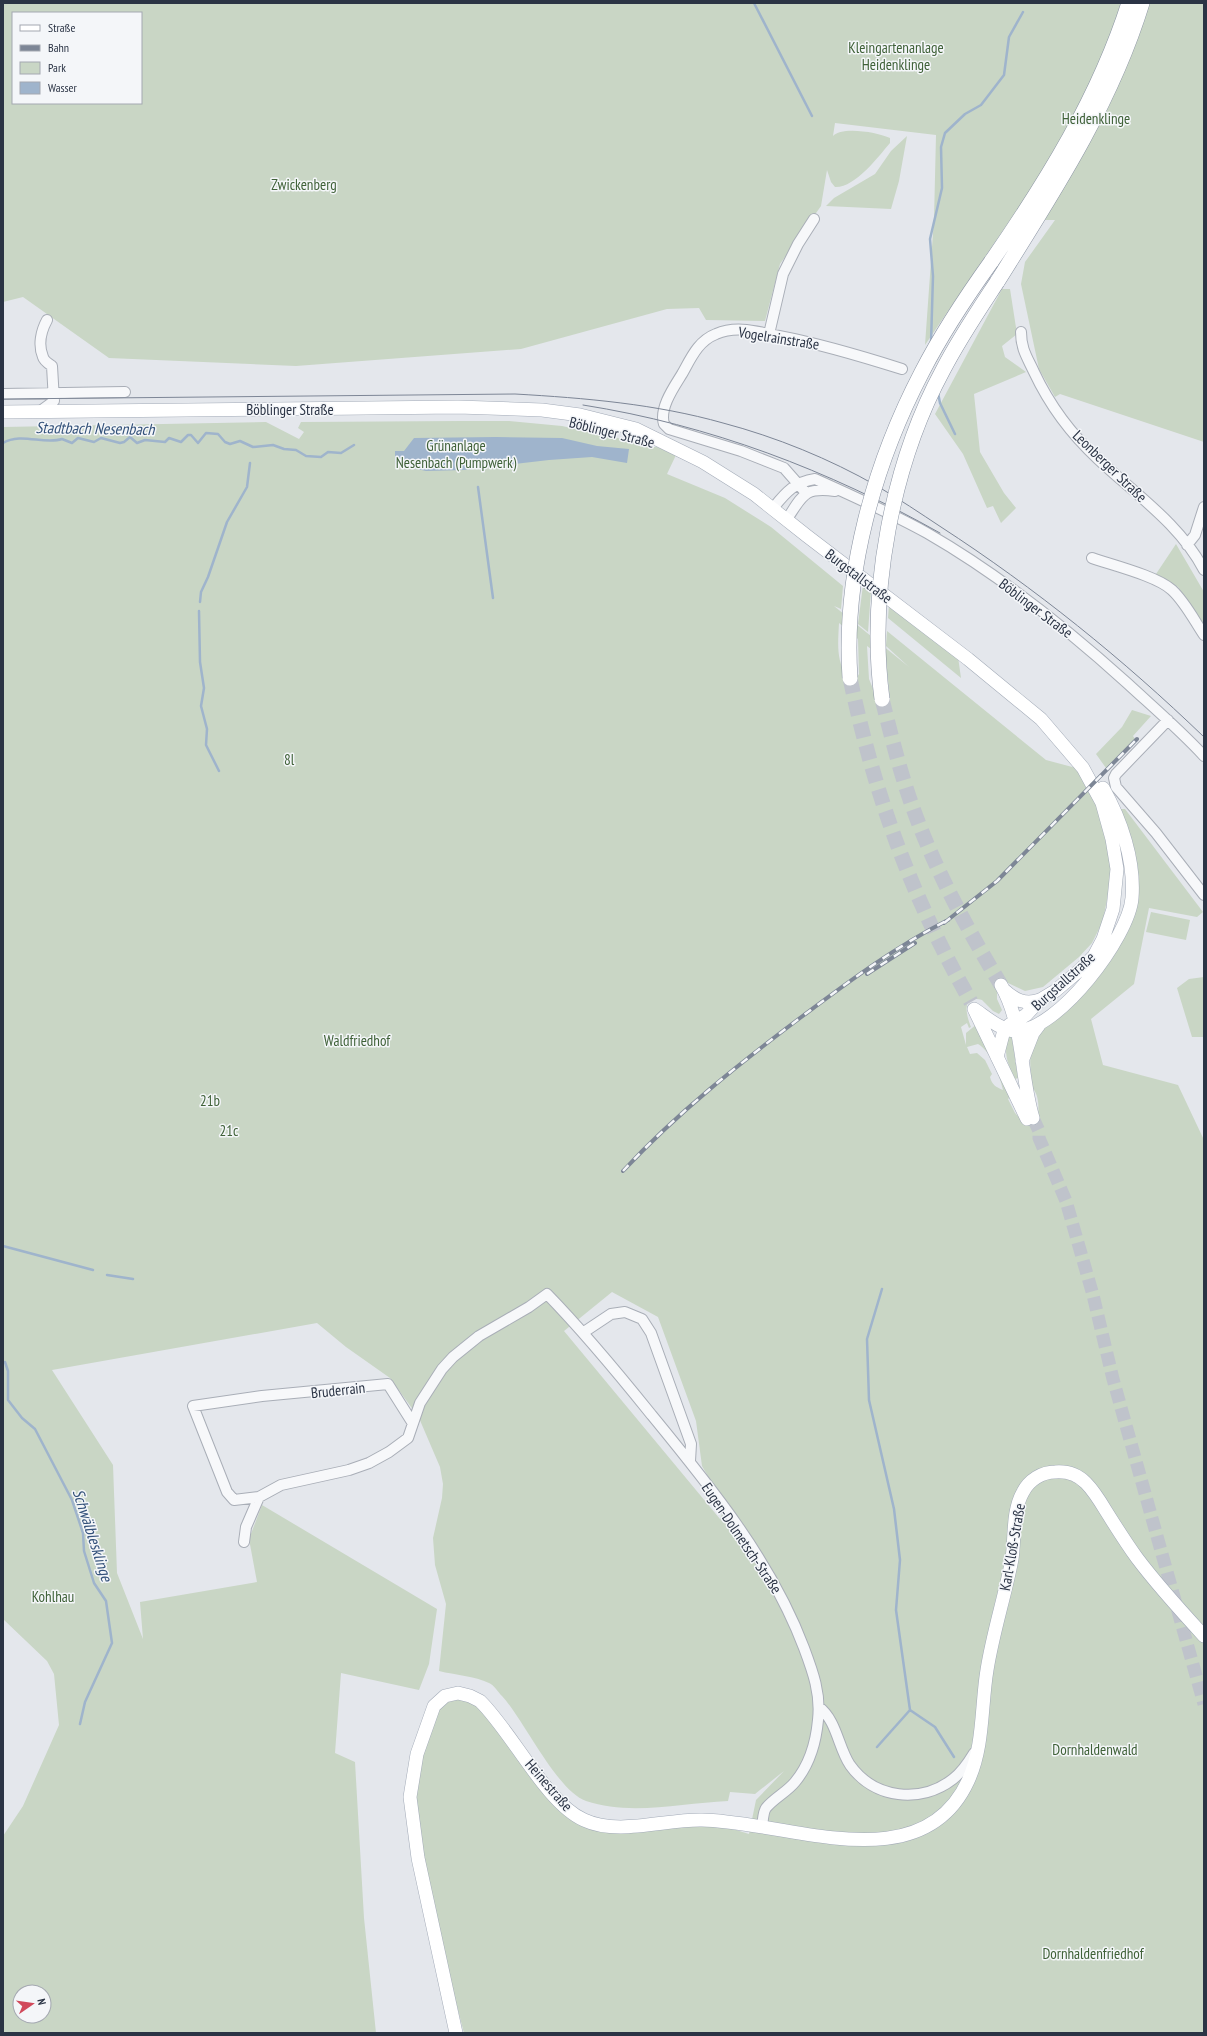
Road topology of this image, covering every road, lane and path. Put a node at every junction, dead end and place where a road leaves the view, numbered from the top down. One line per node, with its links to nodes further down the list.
1 (1129, 3): 26 (highway, bridge)
2 (1142, 3): 27 (highway, bridge)
3 (814, 219): 6 (street)
4 (47, 320): 10 (street)
5 (1021, 332): 22 (street, Leonberger Straße)
6 (770, 334): 7 (street, Vogelrainstraße); 11 (street, Vogelrainstraße)
7 (902, 370)
8 (125, 392): 10 (street)
9 (3, 394): 10 (street)
10 (54, 396): 13 (street)
11 (666, 404): 16 (street, Böblinger Straße)
12 (3, 412): 13 (main road, Böblinger Straße)
13 (39, 412): 15 (main road, Böblinger Straße)
14 (3, 418): 15 (main road, Böblinger Straße)
15 (669, 446): 19 (main road, Burgstallstraße)
16 (798, 483): 17 (street, Böblinger Straße); 18 (street, Böblinger Straße); 19 (street)
17 (845, 492): 18 (street, Böblinger Straße); 29 (street, Böblinger Straße)
18 (806, 493): 21 (street)
19 (774, 507): 21 (main road, Burgstallstraße)
20 (1204, 507): 22 (street)
21 (787, 519): 28 (main road, Burgstallstraße)
22 (1187, 545): 24 (street, Leonberger Straße)
23 (1092, 558): 25 (street)
24 (1204, 570)
25 (1204, 635)
26 (850, 678)
27 (882, 699)
28 (1042, 719): 32 (main road, Burgstallstraße); 33 (main road, Burgstallstraße)
29 (1168, 720): 30 (street, Böblinger Straße); 31 (street)
30 (1204, 756)
31 (1204, 895)
32 (1040, 1000): 34 (main road, Burgstallstraße); 34 (main road)
33 (1039, 1025): 34 (main road, Burgstallstraße); 36 (main road)
34 (1012, 1027): 35 (main road); 35 (main road); 36 (main road)
35 (997, 1057): 36 (main road)
36 (1022, 1063)
37 (584, 1332): 38 (street, Eugen-Dolmetsch-Straße); 39 (street, Eugen-Dolmetsch-Straße); 39 (street)
38 (412, 1422): 40 (street, Bruderrain); 40 (street, Bruderrain)
39 (690, 1461): 43 (street, Eugen-Dolmetsch-Straße)
40 (259, 1497): 41 (street)
41 (244, 1542)
42 (1204, 1636): 44 (main road, Karl-Kloß-Straße)
43 (819, 1707): 44 (street); 45 (street, Eugen-Dolmetsch-Straße)
44 (978, 1748): 45 (main road, Heinestraße)
45 (762, 1826): 46 (main road, Heinestraße)
46 (456, 2033)

